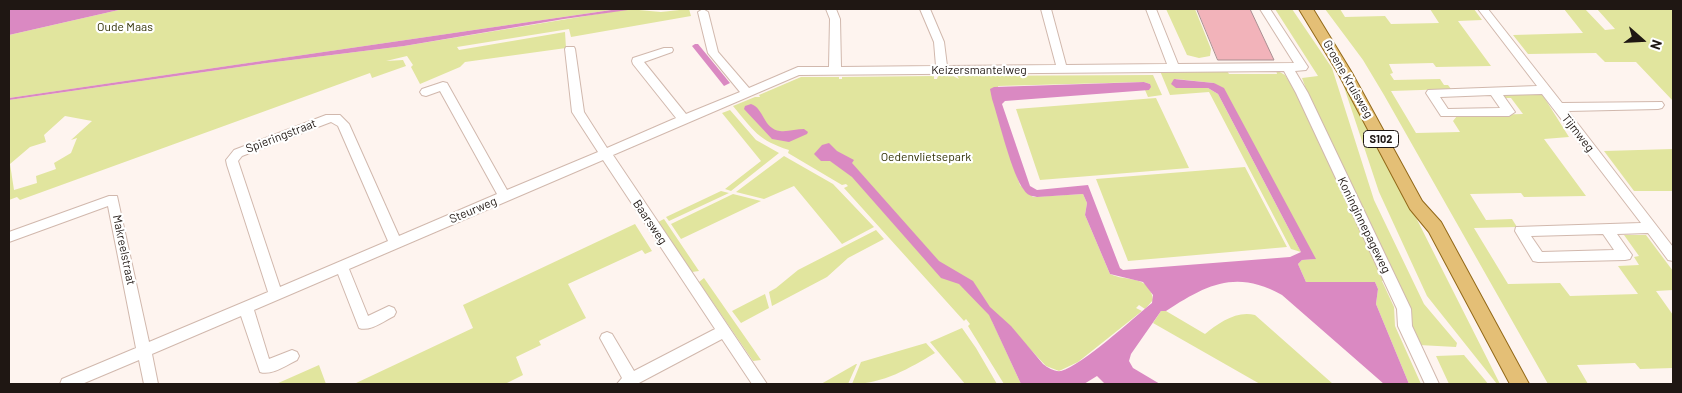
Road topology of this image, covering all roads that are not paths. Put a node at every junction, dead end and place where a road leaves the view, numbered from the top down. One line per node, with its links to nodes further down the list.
1 (831, 9): 15 (street)
2 (925, 9): 14 (street)
3 (1046, 9): 13 (street)
4 (1151, 9): 12 (street)
5 (1266, 9): 11 (street)
6 (1307, 9): 43 (main road, Groene Kruisweg / S102)
7 (1483, 9): 16 (street, Tijmweg)
8 (703, 12): 19 (street)
9 (570, 49): 23 (street, Baarsweg)
10 (668, 50): 22 (street)
11 (1287, 67): 12 (street, Keizersmantelweg); 42 (street, Koninginnepageweg)
12 (1174, 68): 13 (street, Keizersmantelweg)
13 (1062, 69): 14 (street, Keizersmantelweg)
14 (942, 70): 15 (street, Keizersmantelweg)
15 (835, 71): 19 (street, Keizersmantelweg)
16 (1546, 90): 17 (street); 21 (street, Tijmweg)
17 (1494, 91): 17 (street)
18 (426, 92): 24 (street)
19 (747, 93): 22 (street, Keizersmantelweg)
20 (1658, 105): 21 (street)
21 (1559, 107): 25 (street, Tijmweg)
22 (684, 120): 23 (street, Keizersmantelweg)
23 (605, 155): 24 (street, Steurweg); 34 (street, Baarsweg)
24 (505, 197): 28 (street, Steurweg)
25 (1651, 228): 26 (street); 29 (street, Tijmweg)
26 (1606, 229): 26 (street)
27 (9, 237): 36 (street, Makreelstraat)
28 (396, 244): 30 (street, Steurweg); 31 (street, Spieringstraat)
29 (1673, 256)
30 (342, 266): 31 (street, Steurweg); 33 (street)
31 (276, 295): 32 (street, Steurweg)
32 (246, 308): 36 (street, Steurweg); 37 (street)
33 (389, 312)
34 (724, 331): 38 (street); 41 (street, Baarsweg)
35 (607, 338): 38 (street)
36 (145, 351): 39 (street, Steurweg); 40 (street)
37 (292, 356)
38 (627, 382)
39 (68, 384)
40 (151, 384)
41 (760, 384)
42 (1432, 384)
43 (1520, 384)

